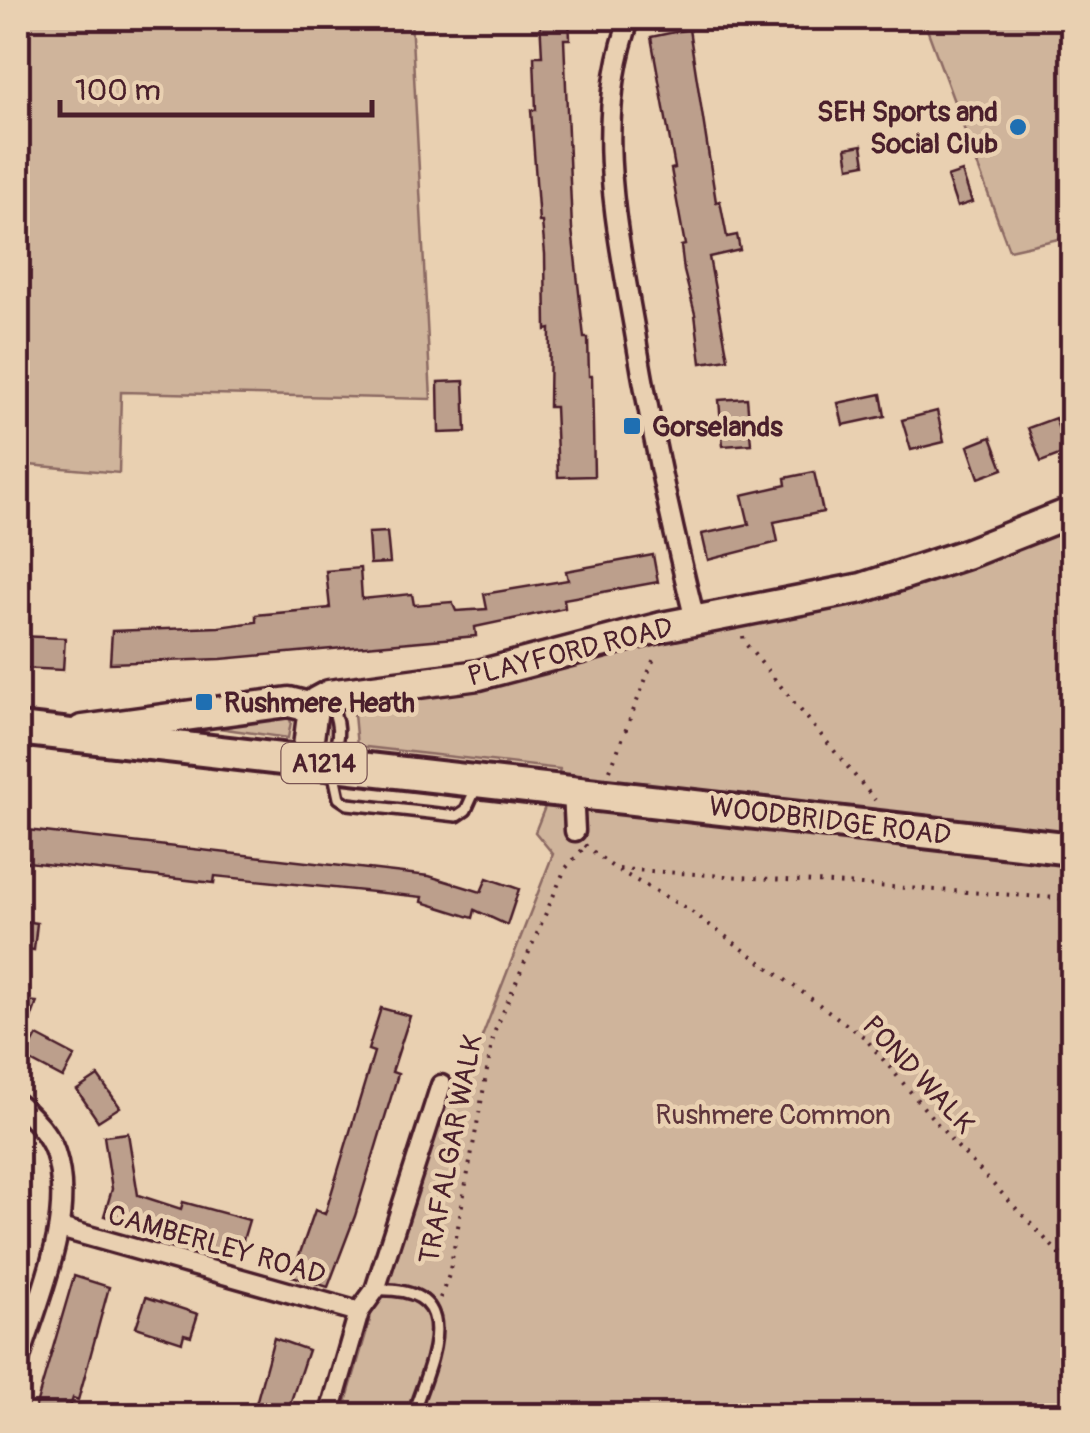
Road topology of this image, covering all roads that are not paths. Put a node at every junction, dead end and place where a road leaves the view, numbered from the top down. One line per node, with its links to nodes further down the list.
1 (630, 18): 3 (street)
2 (1072, 512): 3 (street, PLAYFORD ROAD)
3 (695, 620): 4 (street, PLAYFORD ROAD)
4 (320, 702): 6 (street, PLAYFORD ROAD); 7 (street)
5 (18, 730): 6 (main road, A1214)
6 (61, 734): 7 (main road, A1214)
7 (321, 763): 8 (main road, A1214)
8 (589, 787): 9 (street); 10 (main road, WOODBRIDGE ROAD / A1214)
9 (581, 840)
10 (1072, 849)
11 (441, 1085): 14 (street)
12 (18, 1104): 13 (street)
13 (60, 1228): 15 (street, CAMBERLEY ROAD); 16 (street)
14 (375, 1290): 15 (street); 18 (lane)
15 (359, 1312): 17 (street)
16 (18, 1364)
17 (330, 1416)
18 (412, 1416)

